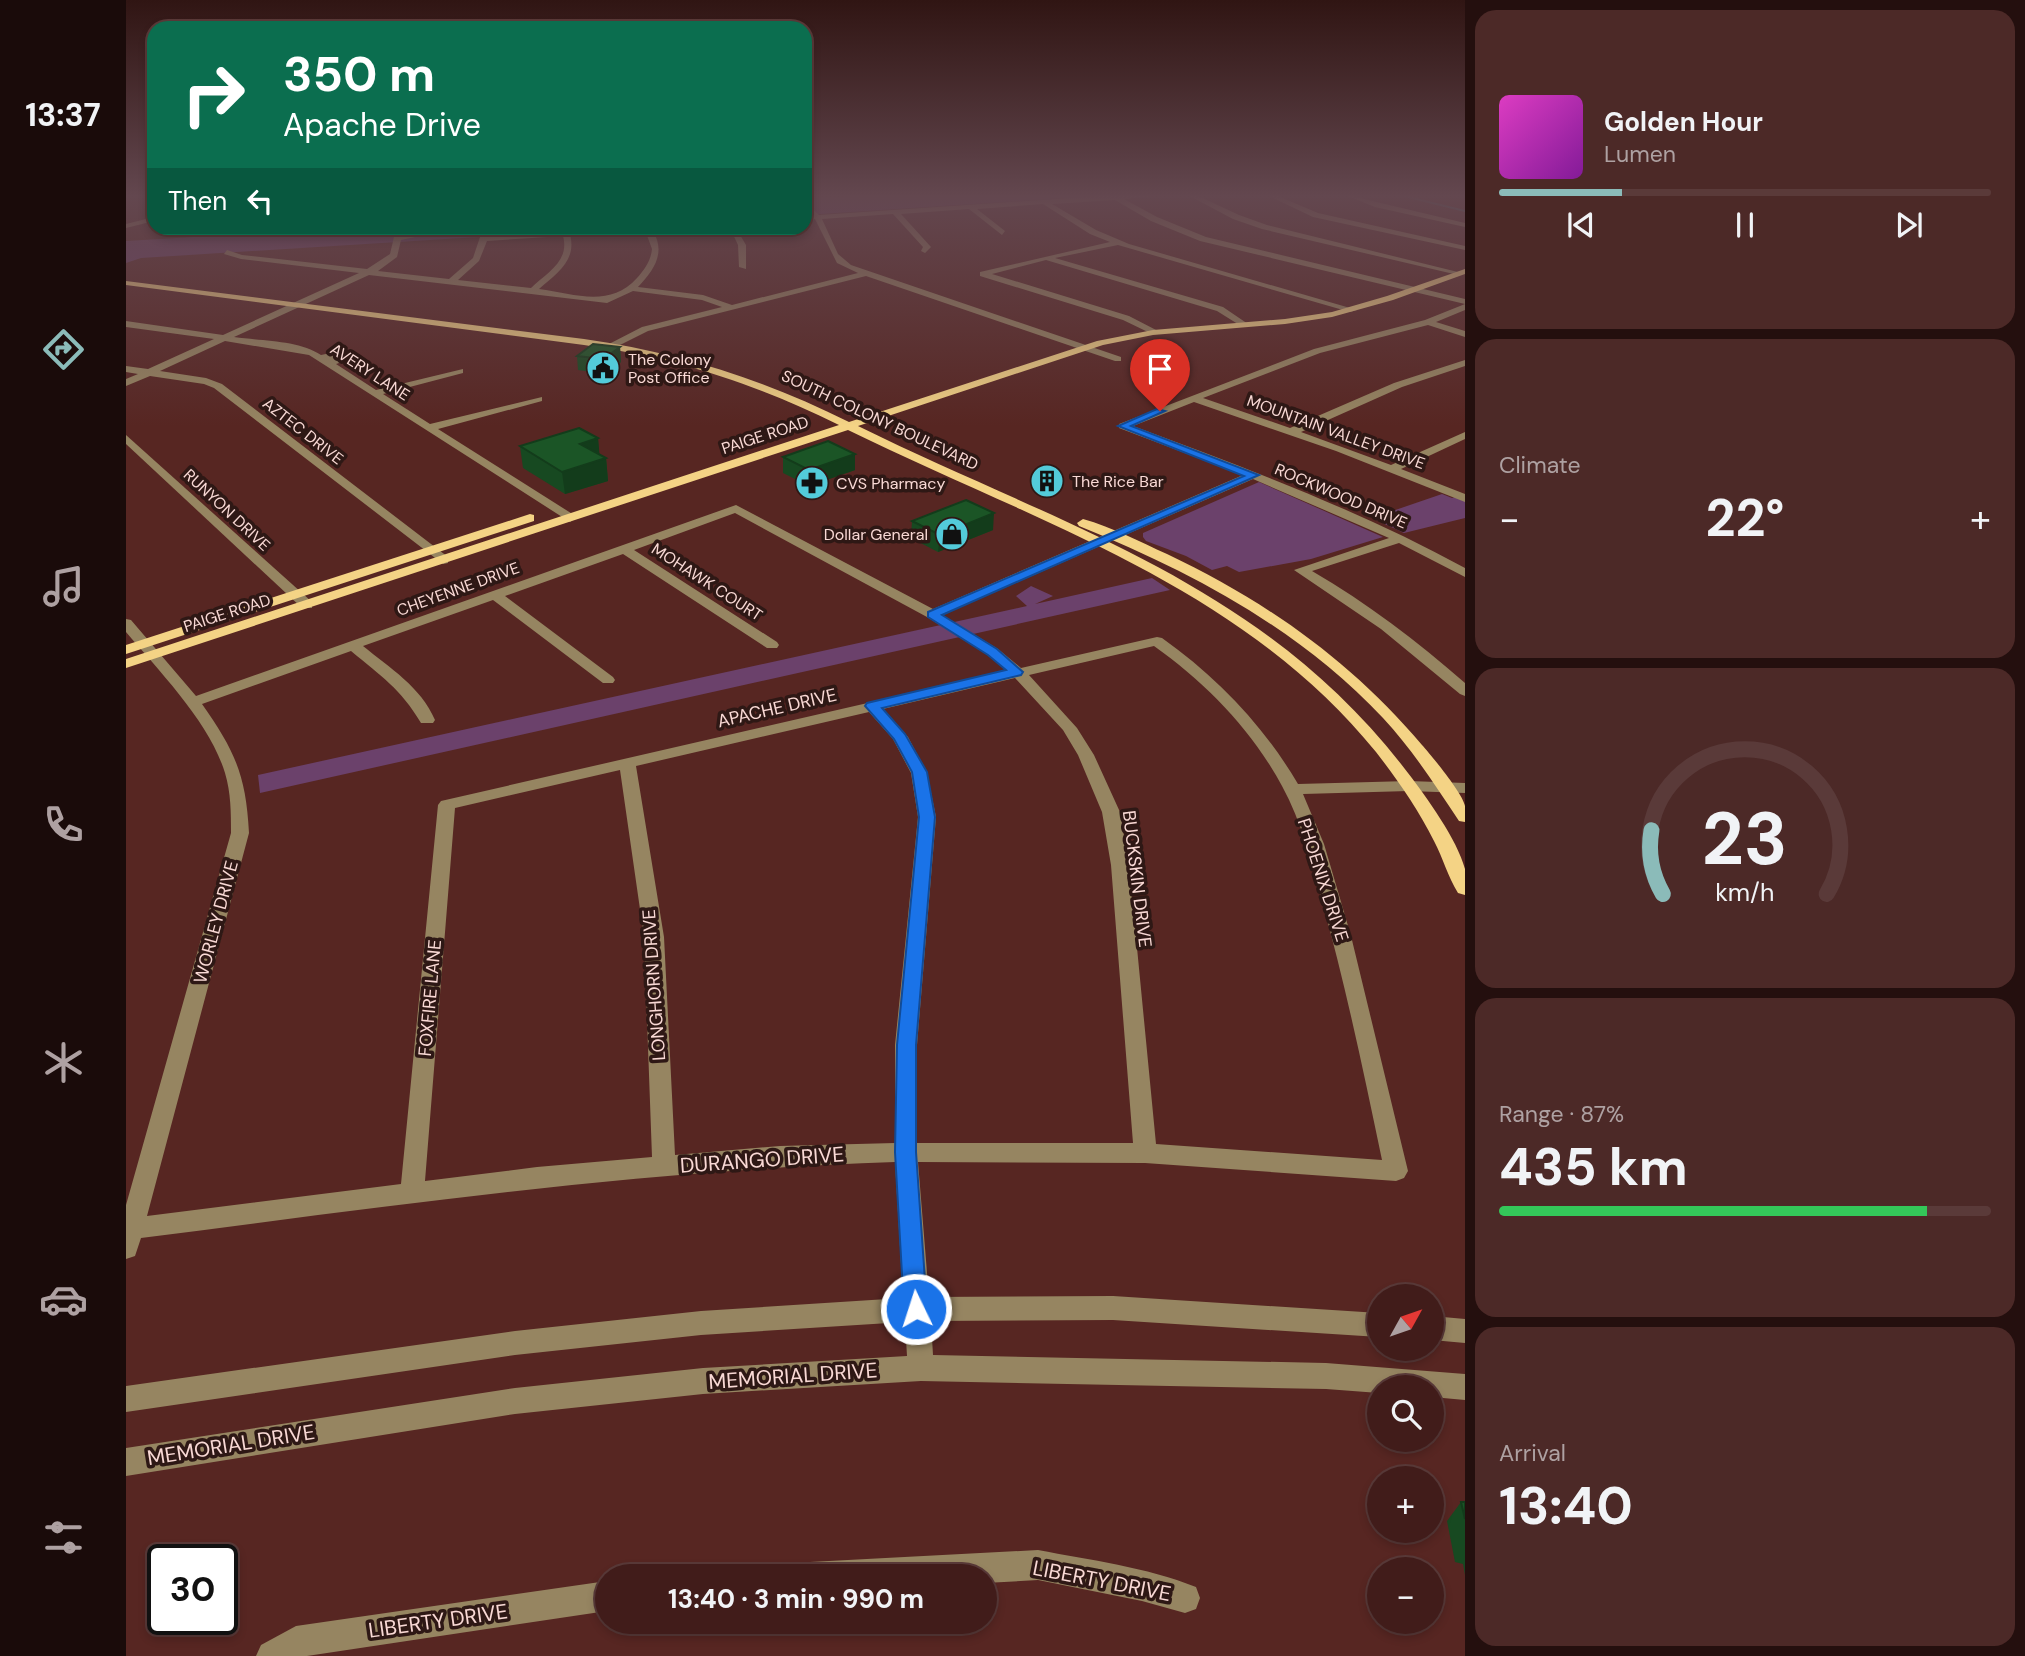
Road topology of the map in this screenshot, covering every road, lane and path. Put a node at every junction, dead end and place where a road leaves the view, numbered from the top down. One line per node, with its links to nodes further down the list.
1 (360, 271): 11 (street)
2 (464, 271): 15 (street)
3 (553, 271): 19 (street)
4 (646, 271): 17 (street)
5 (862, 271): 13 (street)
6 (994, 271): 28 (street)
7 (1091, 271): 25 (street)
8 (1210, 271): 22 (street)
9 (1335, 271): 16 (street)
10 (1441, 271): 16 (main road, PAIGE ROAD)
11 (366, 272): 15 (street); 20 (street)
12 (1461, 272): 18 (main road, PAIGE ROAD)
13 (866, 273): 23 (street); 31 (street)
14 (126, 280): 20 (main road, SOUTH COLONY BOULEVARD)
15 (449, 283): 19 (street)
16 (1396, 287): 18 (street); 22 (main road, PAIGE ROAD)
17 (629, 288): 19 (street); 23 (street)
18 (1410, 291): 21 (street); 24 (main road, PAIGE ROAD)
19 (531, 292)
20 (301, 302): 30 (street); 32 (main road, SOUTH COLONY BOULEVARD)
21 (1465, 305): 26 (street)
22 (1341, 306): 24 (street); 25 (main road, PAIGE ROAD)
23 (730, 307): 32 (street)
24 (1353, 310): 25 (main road, PAIGE ROAD)
25 (1242, 322): 28 (main road, PAIGE ROAD)
26 (1428, 322): 29 (street); 45 (street)
27 (126, 324): 30 (street, AVERY LANE)
28 (1148, 329): 31 (main road, PAIGE ROAD); 33 (main road, PAIGE ROAD)
29 (1465, 334)
30 (223, 338): 39 (street); 43 (street, AVERY LANE)
31 (1072, 343): 33 (street); 40 (main road, PAIGE ROAD)
32 (615, 344): 37 (main road, SOUTH COLONY BOULEVARD)
33 (1085, 348): 34 (street); 42 (main road, PAIGE ROAD)
34 (1118, 359)
35 (1465, 363): 50 (street)
36 (126, 369): 39 (street, AZTEC DRIVE)
37 (727, 370): 46 (main road, SOUTH COLONY BOULEVARD); 47 (main road, SOUTH COLONY BOULEVARD)
38 (460, 371): 43 (street)
39 (150, 372): 41 (street); 67 (street, AZTEC DRIVE)
40 (964, 378): 42 (main road); 47 (main road, PAIGE ROAD)
41 (126, 383)
42 (977, 383): 48 (main road, PAIGE ROAD)
43 (375, 393): 49 (street, AVERY LANE)
44 (538, 399): 49 (street)
45 (1195, 399): 50 (street, MOUNTAIN VALLEY DRIVE); 57 (street, ROCKWOOD DRIVE)
46 (837, 420): 47 (main road, PAIGE ROAD); 53 (main road, PAIGE ROAD)
47 (849, 421): 48 (main road, PAIGE ROAD); 54 (main road, PAIGE ROAD); 55 (main road, SOUTH COLONY BOULEVARD)
48 (862, 422): 55 (main road, SOUTH COLONY BOULEVARD)
49 (428, 428): 60 (street, AVERY LANE)
50 (1291, 432): 56 (street, MOUNTAIN VALLEY DRIVE)
51 (1465, 436): 56 (street)
52 (126, 438): 71 (street, RUNYON DRIVE)
53 (733, 453): 54 (main road); 60 (main road, PAIGE ROAD)
54 (749, 459): 62 (main road, PAIGE ROAD)
55 (929, 460): 58 (main road, SOUTH COLONY BOULEVARD)
56 (1392, 469): 59 (street, MOUNTAIN VALLEY DRIVE)
57 (1253, 475): 63 (street); 64 (street, ROCKWOOD DRIVE)
58 (991, 489): 63 (main road, SOUTH COLONY BOULEVARD); 65 (main road, SOUTH COLONY BOULEVARD)
59 (1465, 498)
60 (558, 509): 62 (street, AVERY LANE); 67 (main road, PAIGE ROAD)
61 (736, 509): 66 (street, CHEYENNE DRIVE); 72 (street, BUCKSKIN DRIVE)
62 (570, 517): 68 (main road, PAIGE ROAD)
63 (1117, 536): 65 (street); 88 (main road, SOUTH COLONY BOULEVARD)
64 (1401, 538): 69 (street, ROCKWOOD DRIVE); 82 (street)
65 (1100, 543): 72 (street); 87 (main road, SOUTH COLONY BOULEVARD)
66 (624, 549): 70 (street, CHEYENNE DRIVE); 76 (street, MOHAWK COURT)
67 (430, 550): 68 (street, AZTEC DRIVE); 71 (main road, PAIGE ROAD)
68 (443, 560): 71 (main road, PAIGE ROAD)
69 (1465, 573)
70 (495, 595): 75 (street, CHEYENNE DRIVE); 81 (street)
71 (301, 599): 78 (main road, PAIGE ROAD)
72 (932, 614): 80 (street, BUCKSKIN DRIVE)
73 (126, 623): 78 (street, WORLEY DRIVE)
74 (1157, 641): 80 (street, APACHE DRIVE); 90 (street, PHOENIX DRIVE)
75 (353, 645): 83 (street, CHEYENNE DRIVE); 85 (street)
76 (772, 645)
77 (126, 650): 78 (main road, PAIGE ROAD)
78 (148, 650): 79 (main road, PAIGE ROAD); 83 (street, WORLEY DRIVE)
79 (126, 664)
80 (1017, 672): 84 (street, APACHE DRIVE); 95 (street, BUCKSKIN DRIVE)
81 (608, 680)
82 (1465, 691)
83 (191, 703): 99 (street, WORLEY DRIVE)
84 (872, 706): 86 (street, APACHE DRIVE); 94 (street)
85 (427, 720)
86 (627, 764): 91 (street, APACHE DRIVE); 96 (street, LONGHORN DRIVE)
87 (1409, 786): 88 (street); 90 (street); 93 (main road, SOUTH COLONY BOULEVARD)
88 (1447, 787): 89 (street); 92 (main road, SOUTH COLONY BOULEVARD)
89 (1465, 788)
90 (1293, 789): 97 (street, PHOENIX DRIVE)
91 (447, 805): 98 (street, FOXFIRE LANE)
92 (1465, 817)
93 (1465, 889)
94 (906, 1152): 95 (street, DURANGO DRIVE); 96 (street, DURANGO DRIVE); 100 (street)
95 (1145, 1153): 97 (street, DURANGO DRIVE)
96 (664, 1166): 98 (street, DURANGO DRIVE)
97 (1396, 1171)
98 (412, 1191): 99 (street, DURANGO DRIVE)
99 (129, 1238)
100 (916, 1309): 101 (street); 104 (street); 106 (street)
101 (1367, 1324)
102 (1444, 1329): 103 (street)
103 (1465, 1331)
104 (921, 1368): 105 (street, MEMORIAL DRIVE); 107 (street, MEMORIAL DRIVE)
105 (1465, 1387)
106 (126, 1399)
107 (126, 1462)
108 (997, 1567): 110 (street, LIBERTY DRIVE)
109 (595, 1598): 111 (street, LIBERTY DRIVE)
110 (1185, 1598)
111 (272, 1656)

